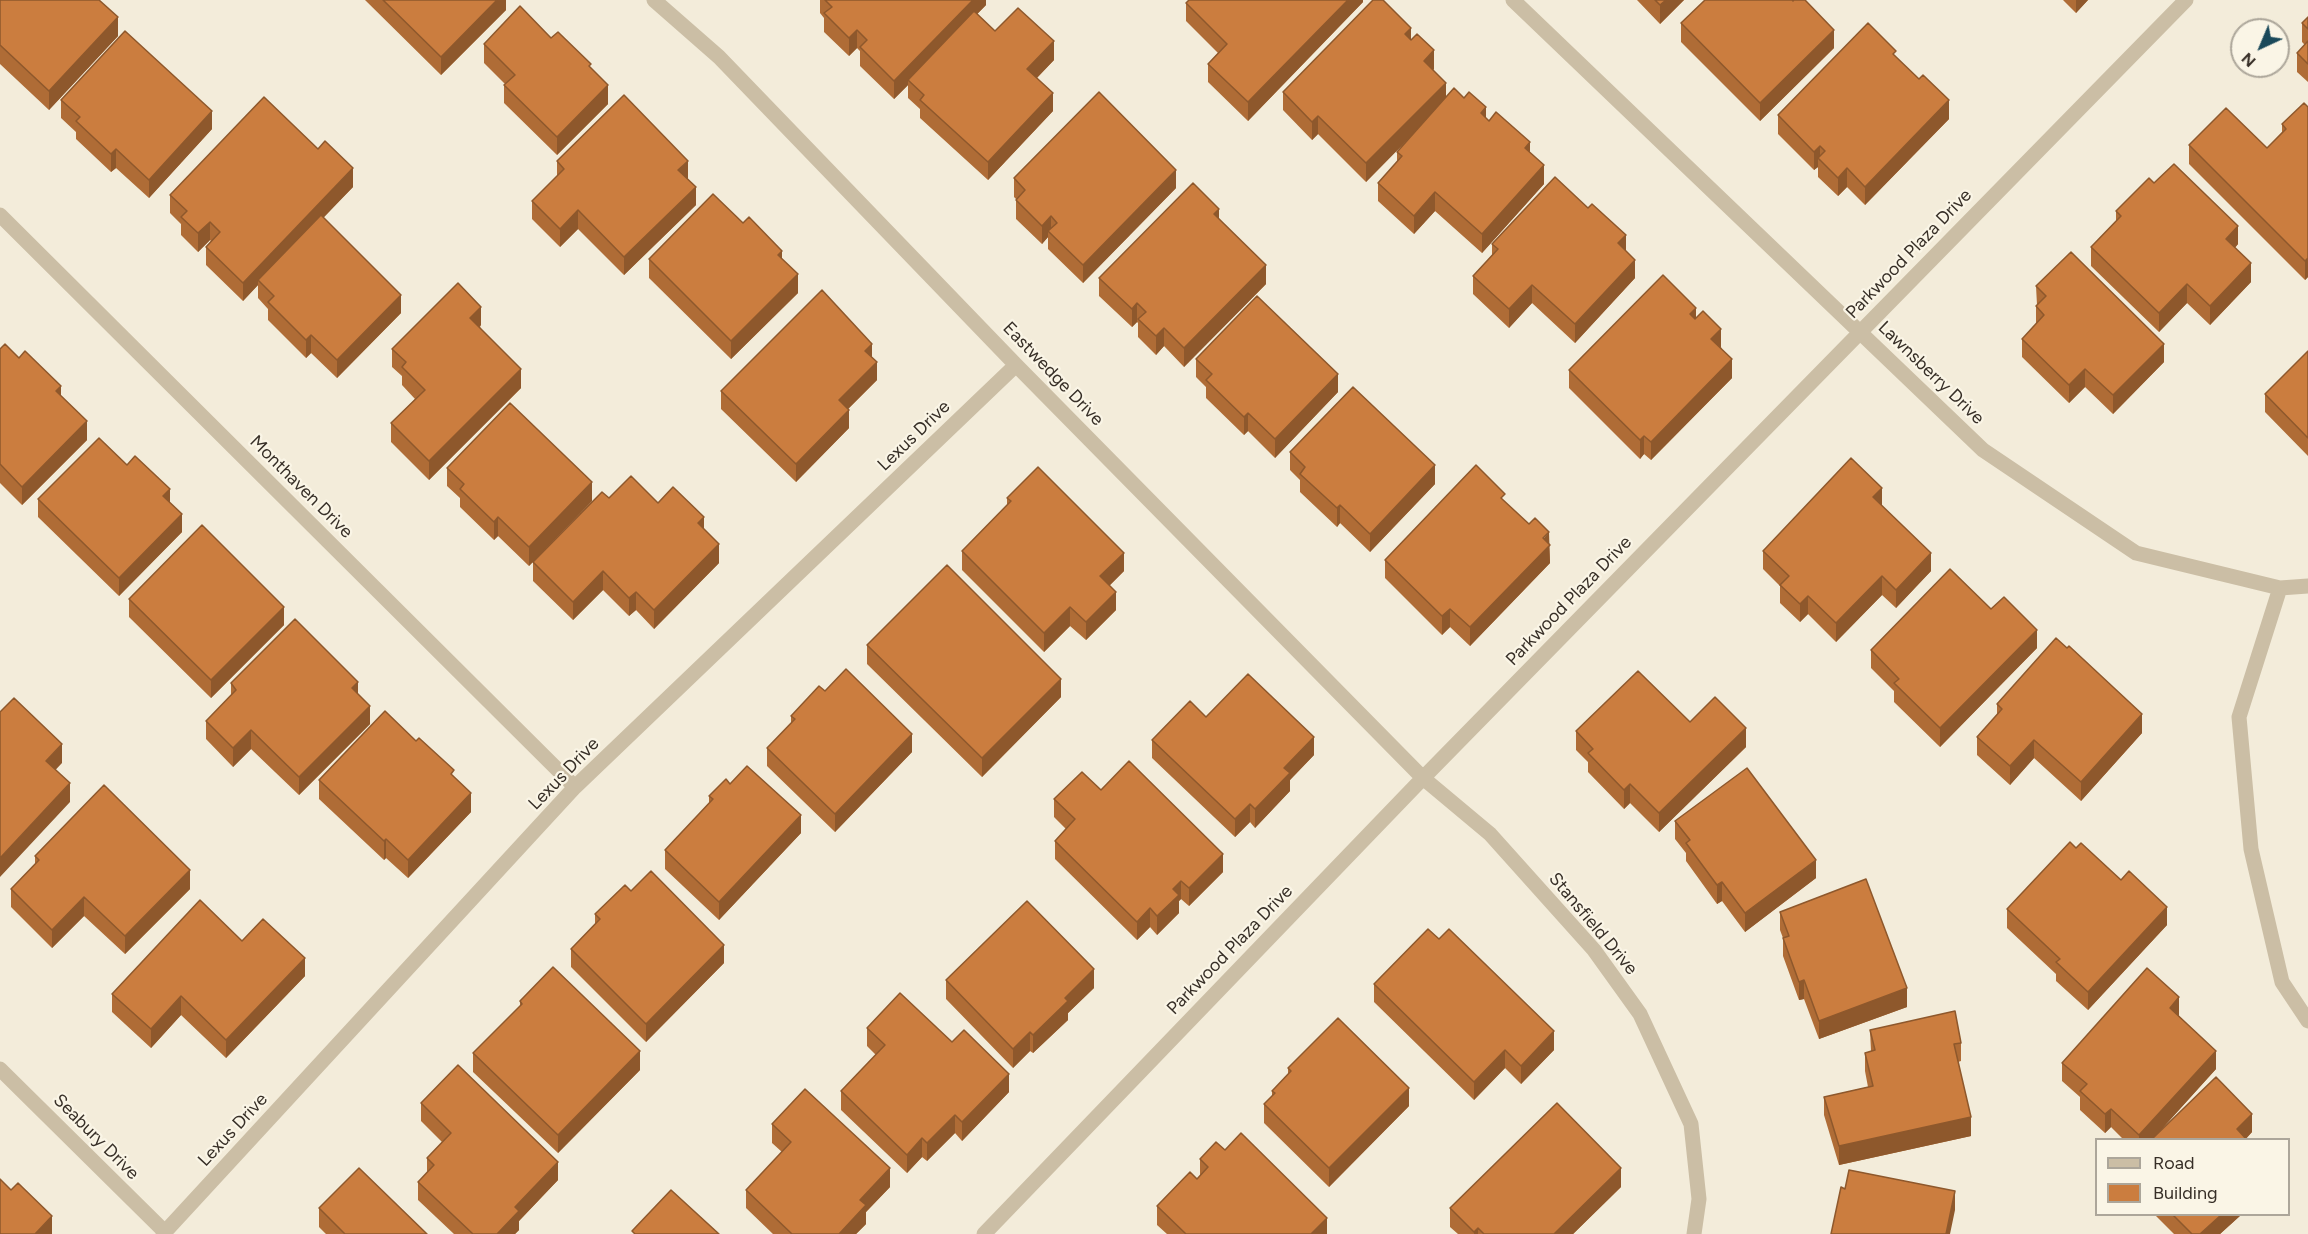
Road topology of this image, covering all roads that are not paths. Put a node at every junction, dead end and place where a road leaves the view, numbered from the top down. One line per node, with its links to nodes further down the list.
1 (654, 0): 6 (street, Eastwedge Drive)
2 (1513, 0): 5 (street, Lawnsberry Drive)
3 (2186, 0): 5 (street, Parkwood Plaza Drive)
4 (0, 215): 10 (street, Monthaven Drive)
5 (1860, 332): 8 (street, Lawnsberry Drive); 9 (street, Parkwood Plaza Drive)
6 (1016, 365): 9 (street, Eastwedge Drive); 10 (street, Lexus Drive)
7 (2308, 586): 8 (street, Lawnsberry Drive)
8 (2280, 588): 11 (street)
9 (1423, 778): 14 (street, Parkwood Plaza Drive); 15 (street, Stansfield Drive)
10 (575, 787): 13 (street, Lexus Drive)
11 (2308, 1021)
12 (0, 1069): 13 (street, Seabury Drive)
13 (164, 1233)
14 (984, 1234)
15 (1694, 1234)

